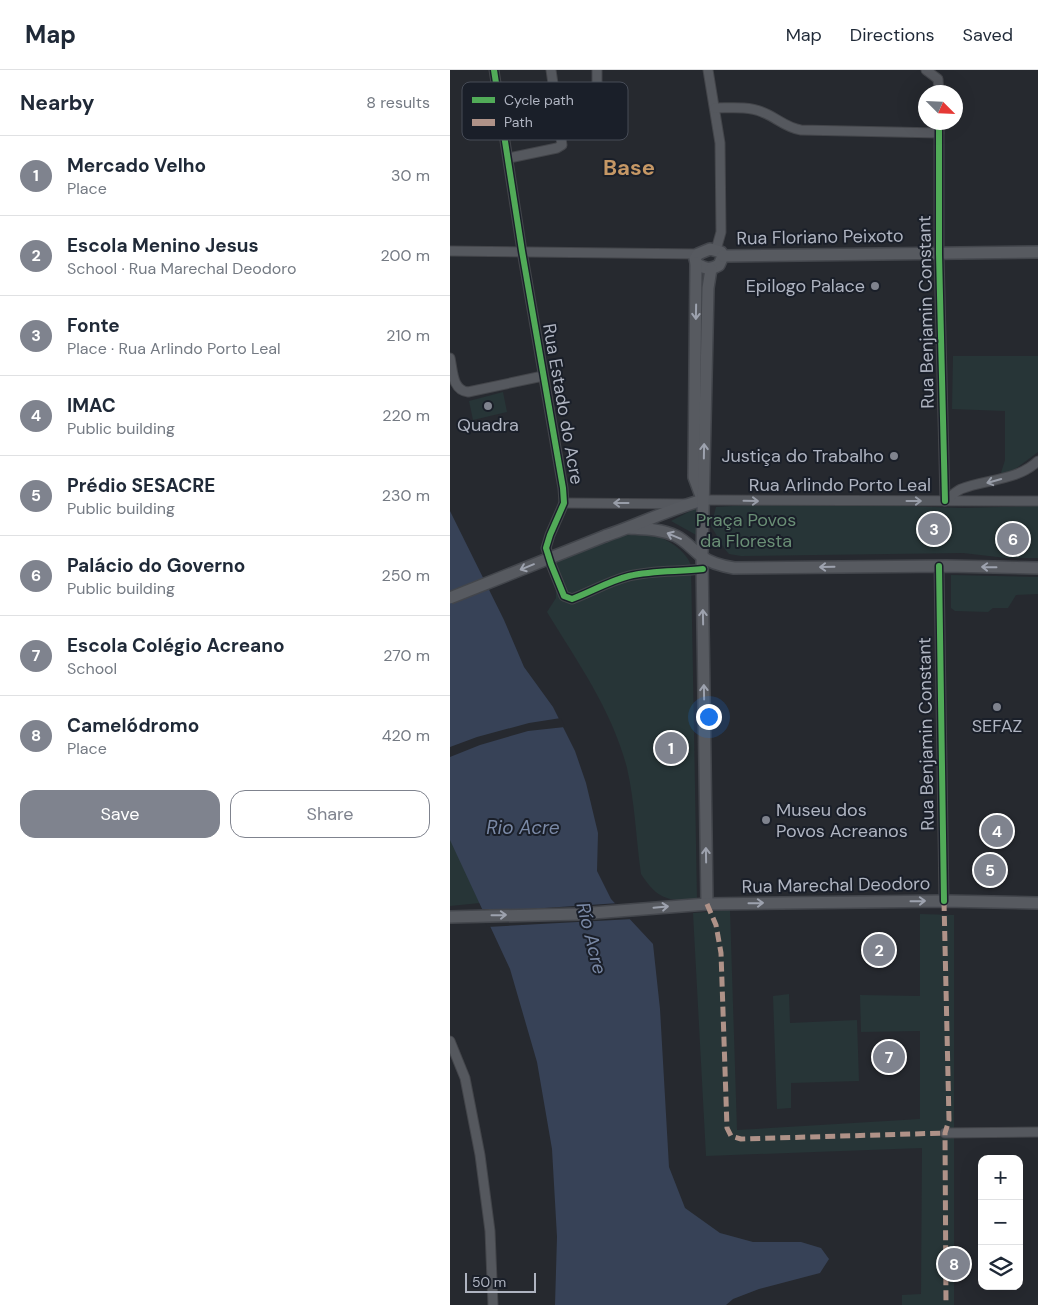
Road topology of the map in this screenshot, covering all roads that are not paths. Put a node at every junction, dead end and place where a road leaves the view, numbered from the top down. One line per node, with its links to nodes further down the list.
1 (708, 70): 4 (street)
2 (929, 72): 3 (street)
3 (939, 85)
4 (715, 108): 5 (street); 12 (street)
5 (939, 133): 13 (street, Rua Benjamin Constant)
6 (506, 140): 8 (street, Rua Estado do Acre)
7 (563, 140): 8 (street)
8 (509, 158): 10 (street, Rua Estado do Acre)
9 (450, 251): 10 (street, Rua Floriano Peixoto)
10 (522, 251): 14 (street, Rua Floriano Peixoto); 17 (street, Rua Estado do Acre)
11 (1038, 252): 13 (main road, Rua Floriano Peixoto)
12 (720, 253): 13 (main road, Rua Floriano Peixoto); 14 (main road, Rua Floriano Peixoto); 15 (main road, Rua Floriano Peixoto)
13 (939, 254): 21 (street, Rua Benjamin Constant)
14 (697, 259): 15 (main road, Rua Floriano Peixoto); 19 (main road, one-way to 19)
15 (711, 269): 19 (main road, one-way to 15)
16 (450, 358): 17 (street)
17 (544, 376): 22 (street, Rua Estado do Acre)
18 (1038, 461): 21 (street, one-way to 21)
19 (703, 500): 21 (street, Rua Arlindo Porto Leal, one-way to 21); 23 (main road); 25 (main road)
20 (1038, 501): 21 (street, Rua Arlindo Porto Leal)
21 (945, 502)
22 (564, 503): 23 (street, one-way to 22); 28 (street, Rua Estado do Acre)
23 (687, 504): 24 (main road)
24 (630, 528): 25 (main road, one-way to 24); 29 (main road, one-way to 29, bridge)
25 (702, 557): 26 (main road, one-way to 25); 28 (main road)
26 (939, 566): 27 (main road, one-way to 26); 30 (street, Rua Benjamin Constant)
27 (1038, 568)
28 (703, 570): 32 (main road, one-way to 28)
29 (450, 598)
30 (944, 901): 31 (main road, Rua Marechal Deodoro); 32 (main road, Rua Marechal Deodoro, one-way to 30)
31 (1038, 903)
32 (707, 904): 33 (main road, Rua Marechal Deodoro, one-way to 32)
33 (450, 917)
34 (450, 1041): 37 (street)
35 (1038, 1132): 36 (street)
36 (945, 1133)
37 (493, 1305)

